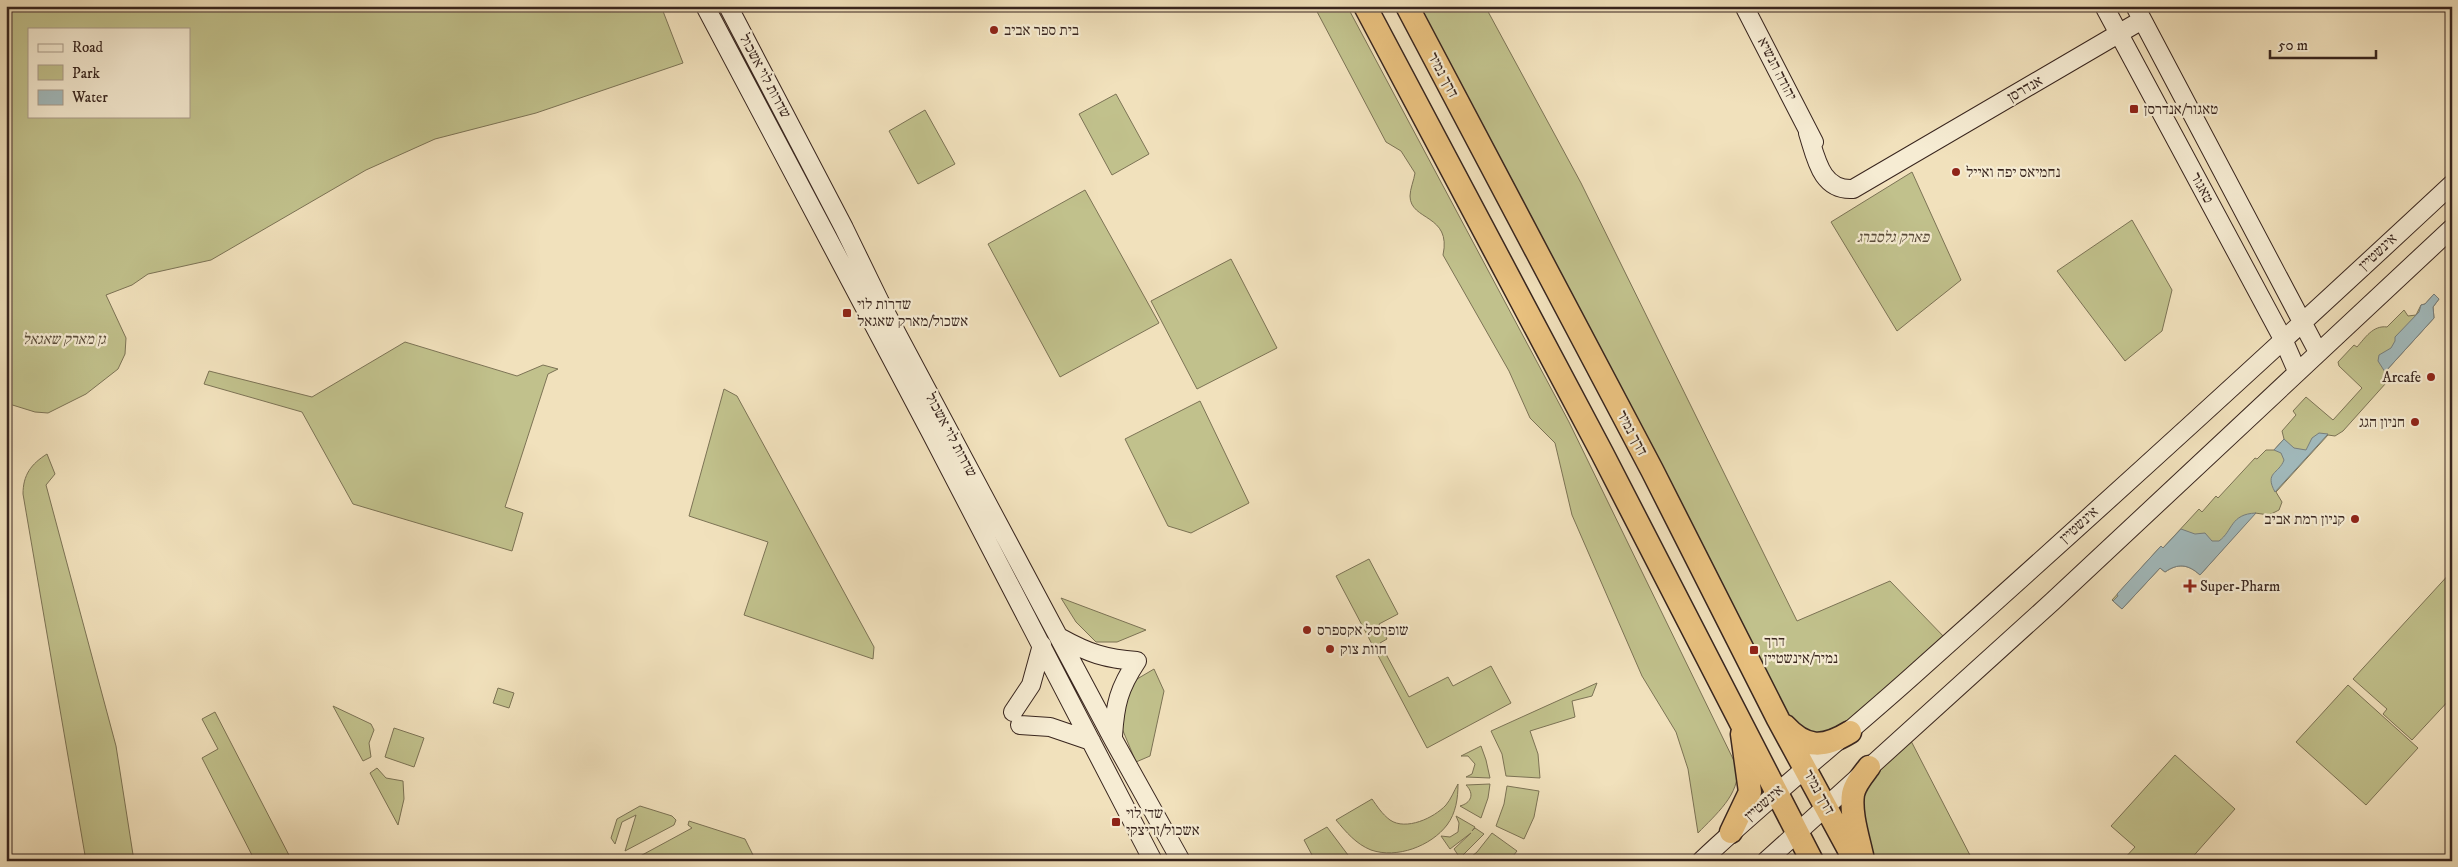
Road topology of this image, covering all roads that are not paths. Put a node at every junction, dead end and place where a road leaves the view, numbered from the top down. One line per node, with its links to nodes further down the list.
1 (705, 6): 17 (street, שדרות לוי אשכול)
2 (728, 6): 16 (street, שדרות לוי אשכול)
3 (1365, 6): 19 (highway)
4 (1407, 6): 18 (highway, דרך נמיר)
5 (1744, 6): 9 (street, יהודה הנשיא)
6 (2104, 6): 8 (street, טאגור)
7 (2139, 13): 8 (street, אנדרסן); 12 (street, טאגור)
8 (2119, 33): 9 (street, אנדרסן); 13 (street, טאגור)
9 (1834, 179)
10 (2452, 184): 12 (street, אינשטיין)
11 (2452, 228): 14 (street)
12 (2302, 322): 13 (street, אינשטיין); 14 (street, טאגור)
13 (2283, 339): 15 (street, טאגור); 20 (street, אינשטיין)
14 (2318, 352): 15 (street)
15 (2297, 371): 23 (street)
16 (1060, 638): 21 (street, שדרות לוי אשכול); 21 (street)
17 (1042, 645): 22 (street, שדרות לוי אשכול); 22 (street)
18 (1778, 719): 20 (highway); 24 (highway, דרך נמיר)
19 (1741, 724): 25 (highway); 27 (highway)
20 (1850, 732): 24 (street, אינשטיין)
21 (1113, 739): 30 (street, שדרות לוי אשכול)
22 (1091, 741): 29 (street, שדרות לוי אשכול)
23 (1869, 767): 26 (street); 35 (highway)
24 (1805, 769): 25 (street, אינשטיין); 26 (highway, דרך נמיר)
25 (1776, 791): 27 (street, אינשטיין); 28 (highway)
26 (1826, 806): 28 (street); 34 (highway, דרך נמיר)
27 (1731, 832): 31 (street, אינשטיין)
28 (1798, 832): 32 (street); 33 (highway)
29 (1153, 861)
30 (1181, 861)
31 (1701, 861)
32 (1766, 861)
33 (1812, 861)
34 (1855, 861)
35 (1863, 861)

